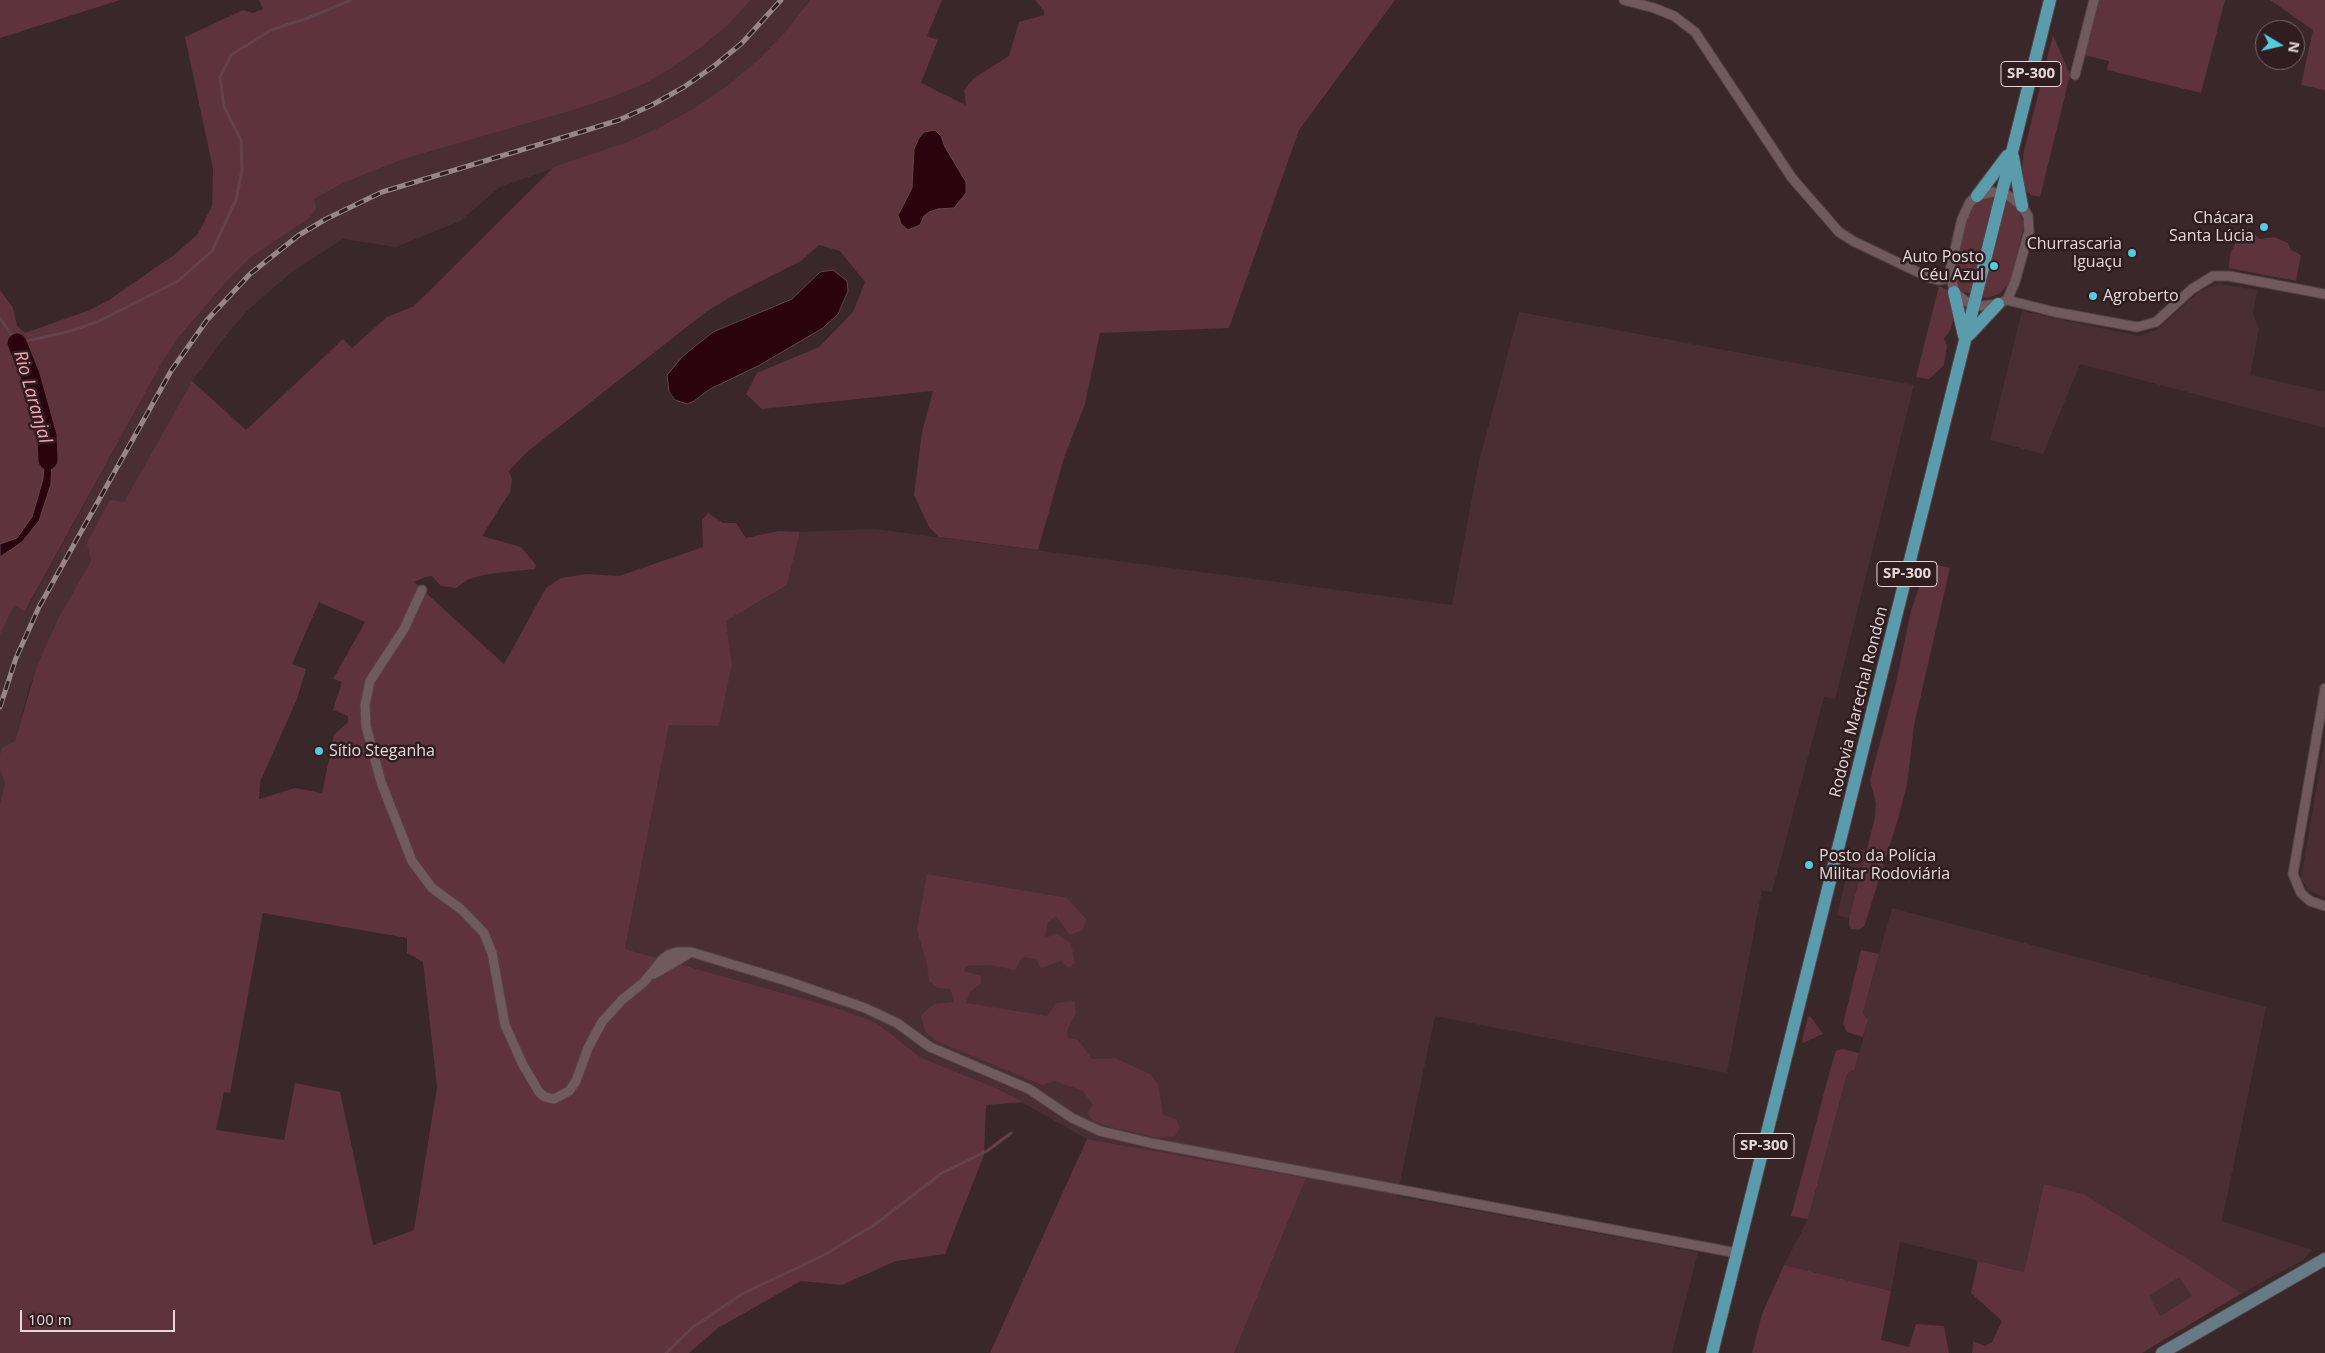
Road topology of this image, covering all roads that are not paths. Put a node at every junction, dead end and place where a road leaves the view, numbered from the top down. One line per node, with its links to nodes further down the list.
1 (1624, 0): 9 (street)
2 (2050, 0): 5 (main road, Rodovia Marechal Rondon / SP-300)
3 (2094, 0): 4 (street)
4 (2075, 75)
5 (2013, 148): 6 (main road, Rodovia Marechal Rondon / SP-300); 7 (main road); 8 (main road)
6 (2002, 193): 7 (street); 8 (street); 13 (main road, Rodovia Marechal Rondon / SP-300)
7 (1977, 196): 9 (street)
8 (2022, 206): 12 (street)
9 (1951, 278): 10 (street)
10 (1954, 292): 13 (street); 14 (main road)
11 (2325, 294): 12 (street)
12 (2002, 302): 13 (street); 14 (main road)
13 (1974, 304): 14 (main road, Rodovia Marechal Rondon / SP-300)
14 (1965, 341): 18 (main road, Rodovia Marechal Rondon / SP-300)
15 (422, 590): 18 (street)
16 (2325, 688): 17 (street)
17 (2325, 906)
18 (1737, 1253): 20 (main road, Rodovia Marechal Rondon / SP-300)
19 (2325, 1259): 21 (main road)
20 (1712, 1353)
21 (2162, 1353)

